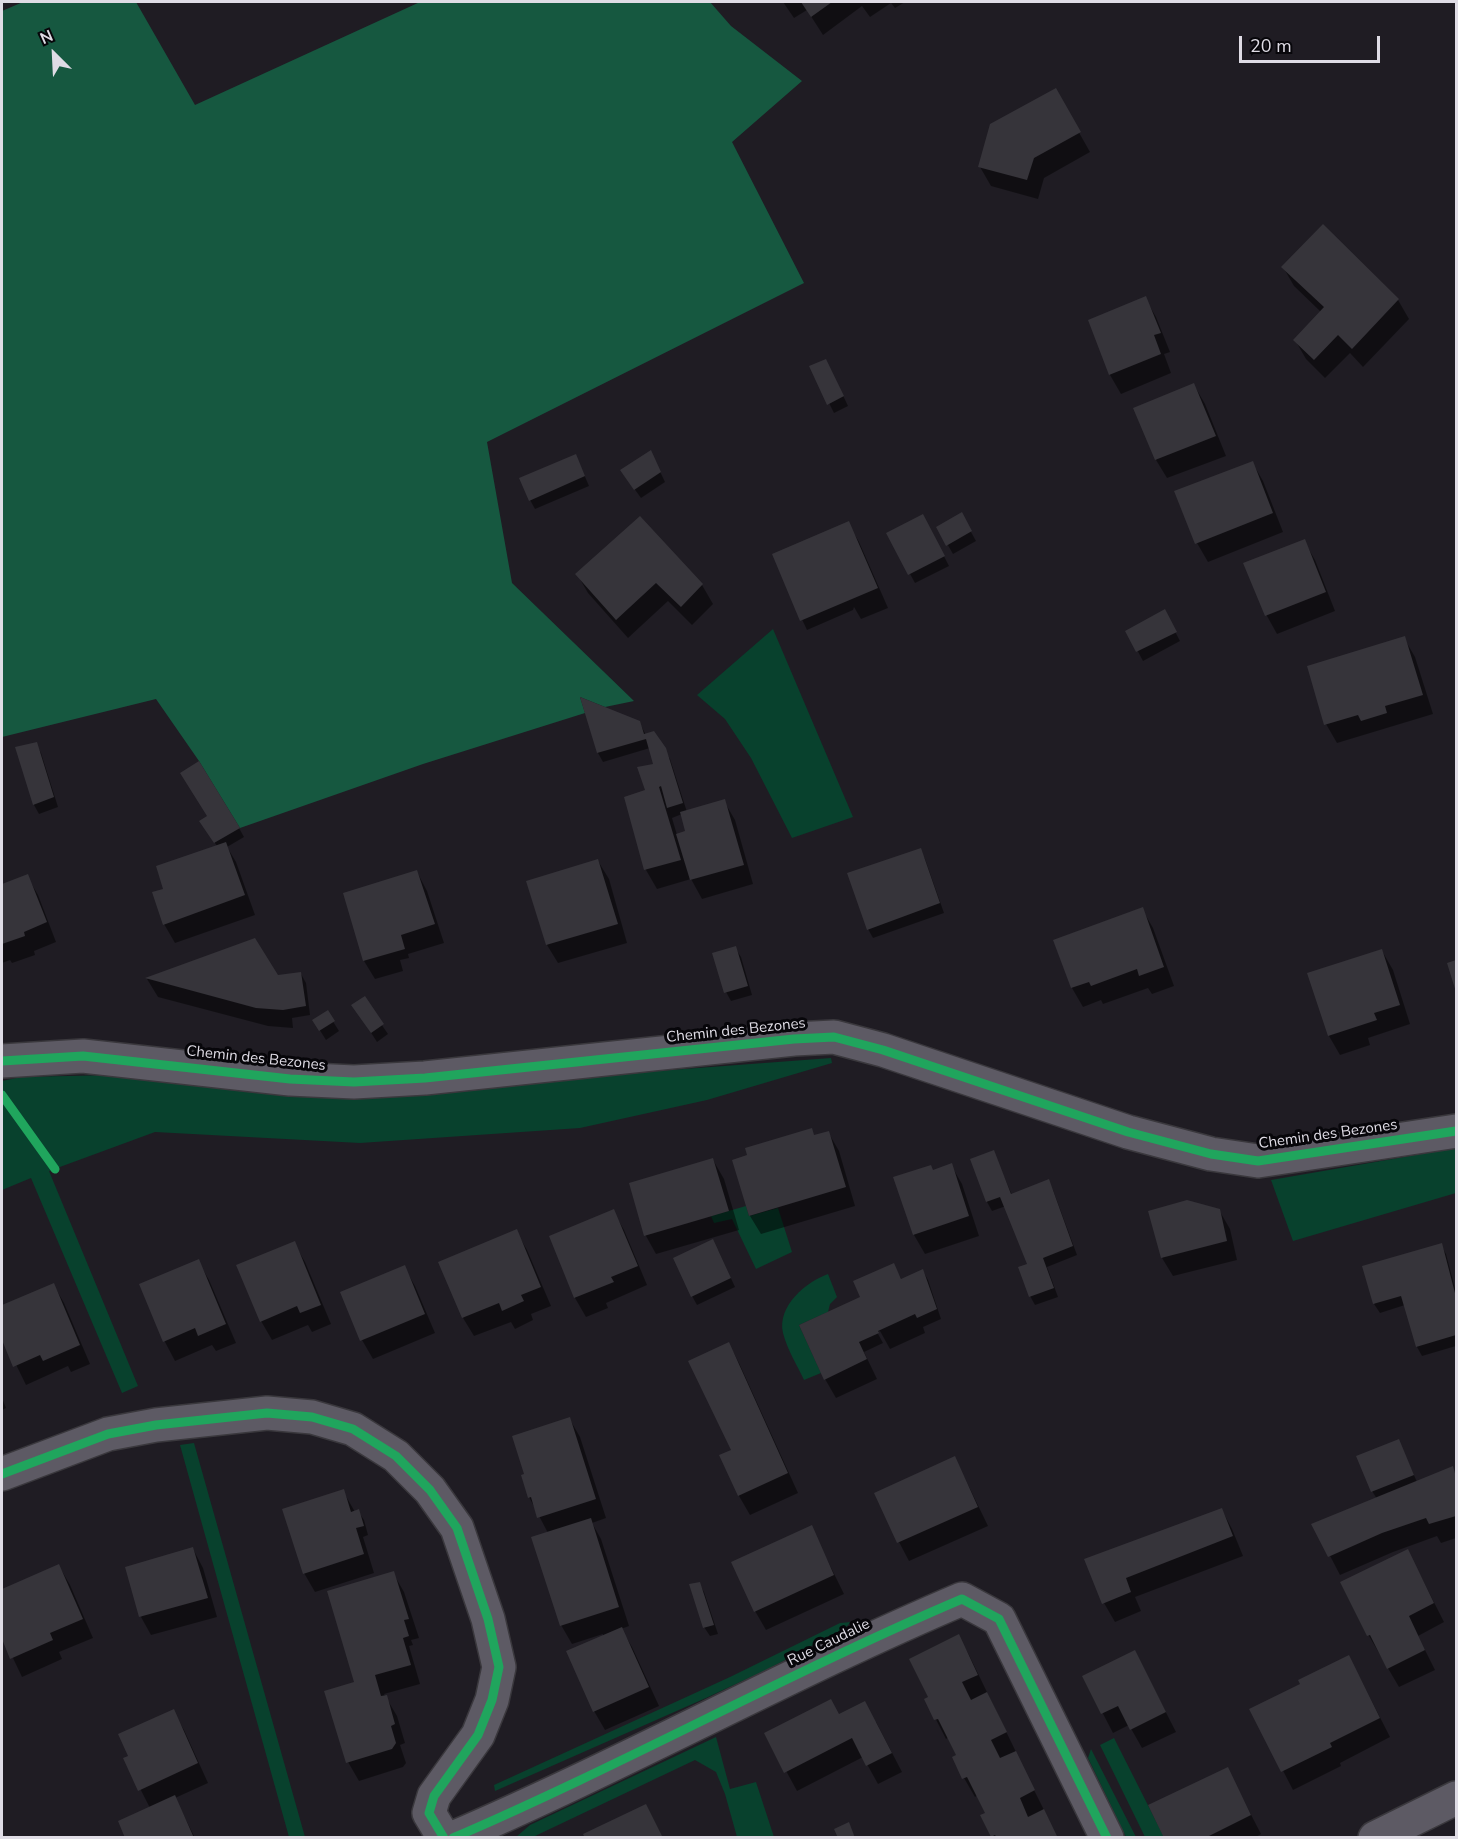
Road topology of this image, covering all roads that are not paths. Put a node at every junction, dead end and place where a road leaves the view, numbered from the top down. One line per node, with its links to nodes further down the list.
1 (2, 1061): 2 (street, Chemin des Bezones)
2 (1456, 1131)
3 (2, 1474): 5 (street)
4 (1456, 1798): 8 (street)
5 (444, 1838)
6 (453, 1838): 7 (street, Rue Caudalie)
7 (1107, 1838)
8 (1375, 1838)

